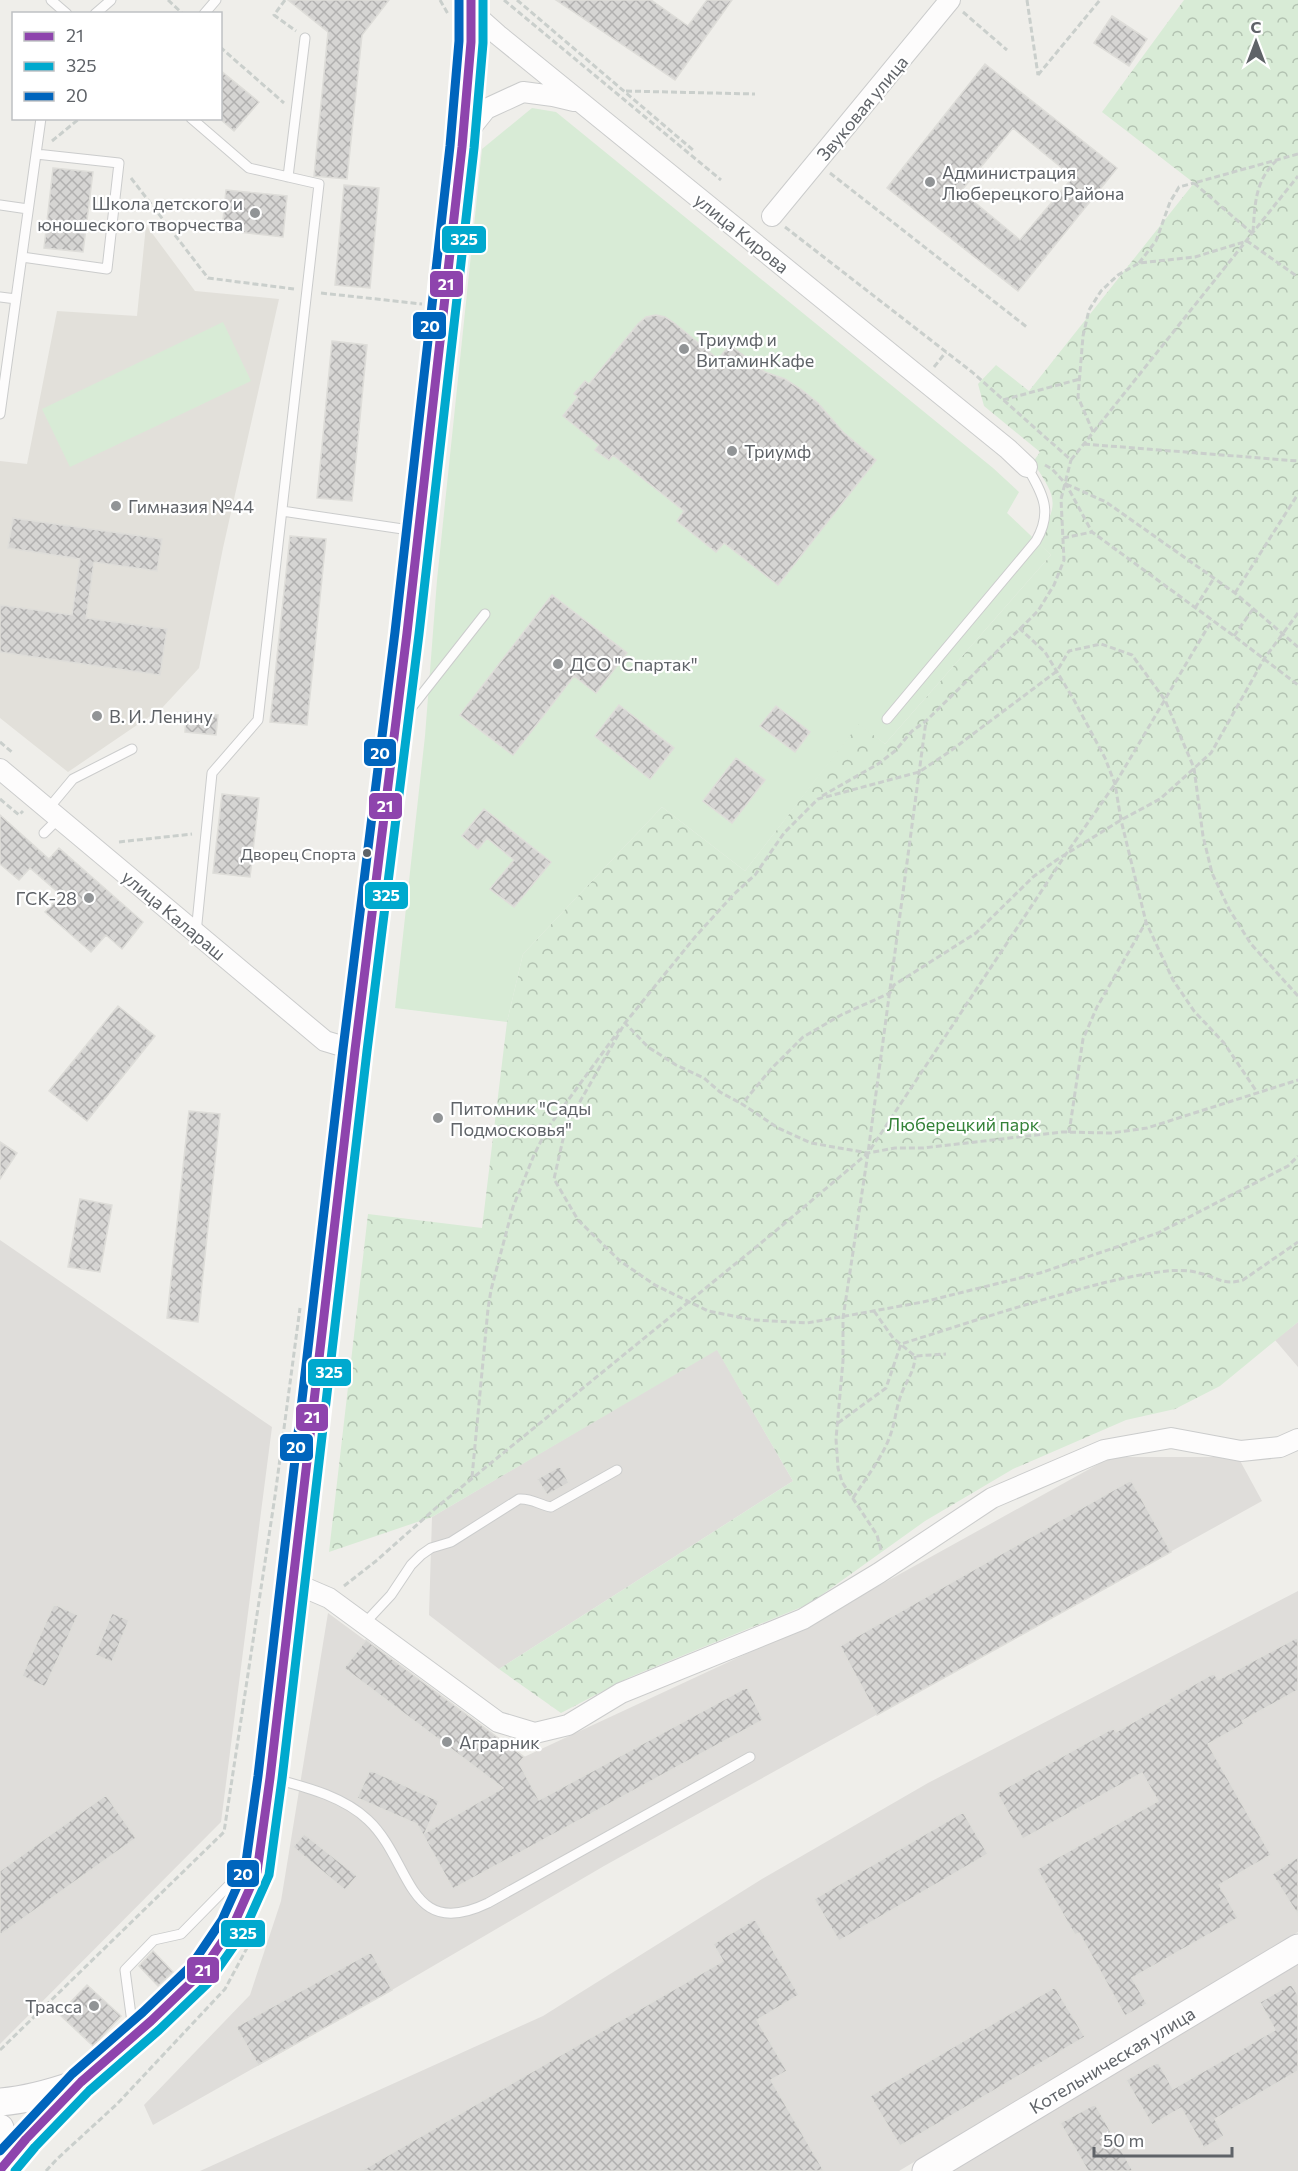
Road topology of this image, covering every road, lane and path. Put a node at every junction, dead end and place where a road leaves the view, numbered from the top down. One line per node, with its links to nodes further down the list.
1 (51, 0): 12 (lane)
2 (111, 0): 13 (lane)
3 (168, 0): 14 (path)
4 (216, 0): 15 (lane)
5 (285, 0): 16 (path)
6 (504, 0): 35 (path)
7 (517, 0): 19 (path)
8 (1027, 0): 9 (path)
9 (1100, 0)
10 (950, 1): 18 (path); 31 (street, Звуковая улица)
11 (466, 4): 21 (street, улица Кирова); 26 (main road)
12 (65, 12)
13 (97, 12)
14 (181, 12)
15 (206, 12)
16 (305, 38): 22 (lane)
17 (222, 49): 22 (path)
18 (1007, 50)
19 (624, 91): 20 (path); 27 (path)
20 (754, 94)
21 (579, 103): 26 (street); 57 (street, улица Кирова)
22 (297, 114): 33 (lane)
23 (41, 120): 28 (lane)
24 (78, 120): 28 (path)
25 (193, 120): 33 (lane)
26 (462, 147): 61 (main road)
27 (693, 150)
28 (36, 154): 32 (lane); 38 (lane)
29 (1298, 154): 30 (path)
30 (1278, 160): 36 (path); 40 (path)
31 (817, 162): 39 (street, Звуковая улица); 49 (path)
32 (119, 163): 42 (lane); 45 (path)
33 (288, 177): 45 (lane)
34 (1298, 177): 40 (path)
35 (721, 180)
36 (1194, 183): 40 (path); 43 (path)
37 (0, 205): 38 (lane)
38 (28, 208): 42 (lane)
39 (778, 221): 51 (path)
40 (1253, 234): 41 (path)
41 (1247, 241): 43 (path); 44 (path); 53 (path)
42 (22, 257): 47 (lane)
43 (1139, 263): 50 (path)
44 (1298, 278)
45 (307, 291): 48 (path); 60 (lane)
46 (0, 297): 47 (lane)
47 (16, 299): 52 (lane)
48 (428, 305)
49 (1028, 328)
50 (1080, 379): 51 (path); 53 (path)
51 (1003, 400): 55 (path)
52 (0, 414)
53 (1093, 432): 54 (path)
54 (1084, 444): 55 (path); 56 (path)
55 (1071, 460): 58 (path)
56 (1298, 461)
57 (1033, 464): 58 (path); 79 (lane)
58 (1065, 484): 62 (path); 63 (path); 64 (path)
59 (1298, 494): 65 (path)
60 (282, 511): 61 (lane); 90 (lane)
61 (419, 531): 81 (main road)
62 (1092, 532): 63 (path); 66 (path)
63 (1063, 538): 71 (path)
64 (1214, 578): 65 (path); 66 (path)
65 (1235, 593): 67 (path)
66 (1195, 608): 70 (path)
67 (1252, 609): 72 (path); 73 (path)
68 (1298, 613): 72 (path)
69 (485, 614): 81 (lane)
70 (1212, 620): 73 (path); 78 (path)
71 (1019, 628): 76 (path); 80 (path)
72 (1283, 635): 74 (path); 75 (path)
73 (1234, 636): 75 (path)
74 (1298, 647)
75 (1264, 659): 77 (path); 83 (path)
76 (1057, 671): 78 (path); 85 (path); 86 (path)
77 (1298, 685)
78 (1165, 700): 83 (path); 86 (path)
79 (887, 720)
80 (926, 721): 85 (path); 87 (path)
81 (395, 728): 99 (main road)
82 (132, 749): 88 (lane)
83 (1194, 768): 89 (path); 97 (path)
84 (0, 769): 88 (street, улица Калараш)
85 (919, 772): 87 (path); 96 (path)
86 (1115, 784): 89 (path); 93 (path)
87 (818, 799): 98 (path)
88 (53, 814): 91 (lane); 95 (street, улица Калараш)
89 (1121, 820): 93 (path); 94 (path)
90 (206, 832): 92 (path); 95 (lane)
91 (44, 833)
92 (119, 842)
93 (1066, 854): 96 (path); 104 (path)
94 (1146, 922): 101 (path); 103 (path)
95 (196, 934): 99 (street, улица Калараш)
96 (890, 993): 102 (path); 104 (path)
97 (1298, 996)
98 (625, 1023): 102 (path); 107 (path); 116 (path)
99 (355, 1050): 120 (main road)
100 (1298, 1080): 101 (path)
101 (1257, 1092): 103 (path)
102 (742, 1104): 104 (path)
103 (1069, 1133): 104 (path)
104 (868, 1153): 107 (path); 109 (path)
105 (1298, 1158): 108 (path)
106 (1298, 1242): 110 (path)
107 (688, 1301): 109 (path); 116 (path)
108 (874, 1311): 109 (path); 110 (path)
109 (843, 1318): 113 (path)
110 (901, 1344): 112 (path); 113 (path)
111 (946, 1354): 112 (path)
112 (915, 1356): 118 (path)
113 (837, 1423): 118 (path)
114 (1298, 1439): 119 (street)
115 (617, 1470): 122 (lane)
116 (472, 1478): 121 (path)
117 (275, 1496): 128 (path)
118 (853, 1498): 119 (path)
119 (890, 1565): 122 (street)
120 (292, 1587): 121 (street); 124 (main road)
121 (329, 1598): 122 (street)
122 (363, 1625)
123 (750, 1757): 124 (lane)
124 (270, 1778): 125 (main road)
125 (261, 1845): 127 (main road); 127 (lane)
126 (1298, 1948): 133 (main road, Котельническая улица)
127 (133, 2035): 129 (main road)
128 (0, 2050)
129 (81, 2082): 130 (main road); 132 (main road)
130 (0, 2102)
131 (0, 2128): 132 (main road)
132 (1, 2169)
133 (926, 2171)

